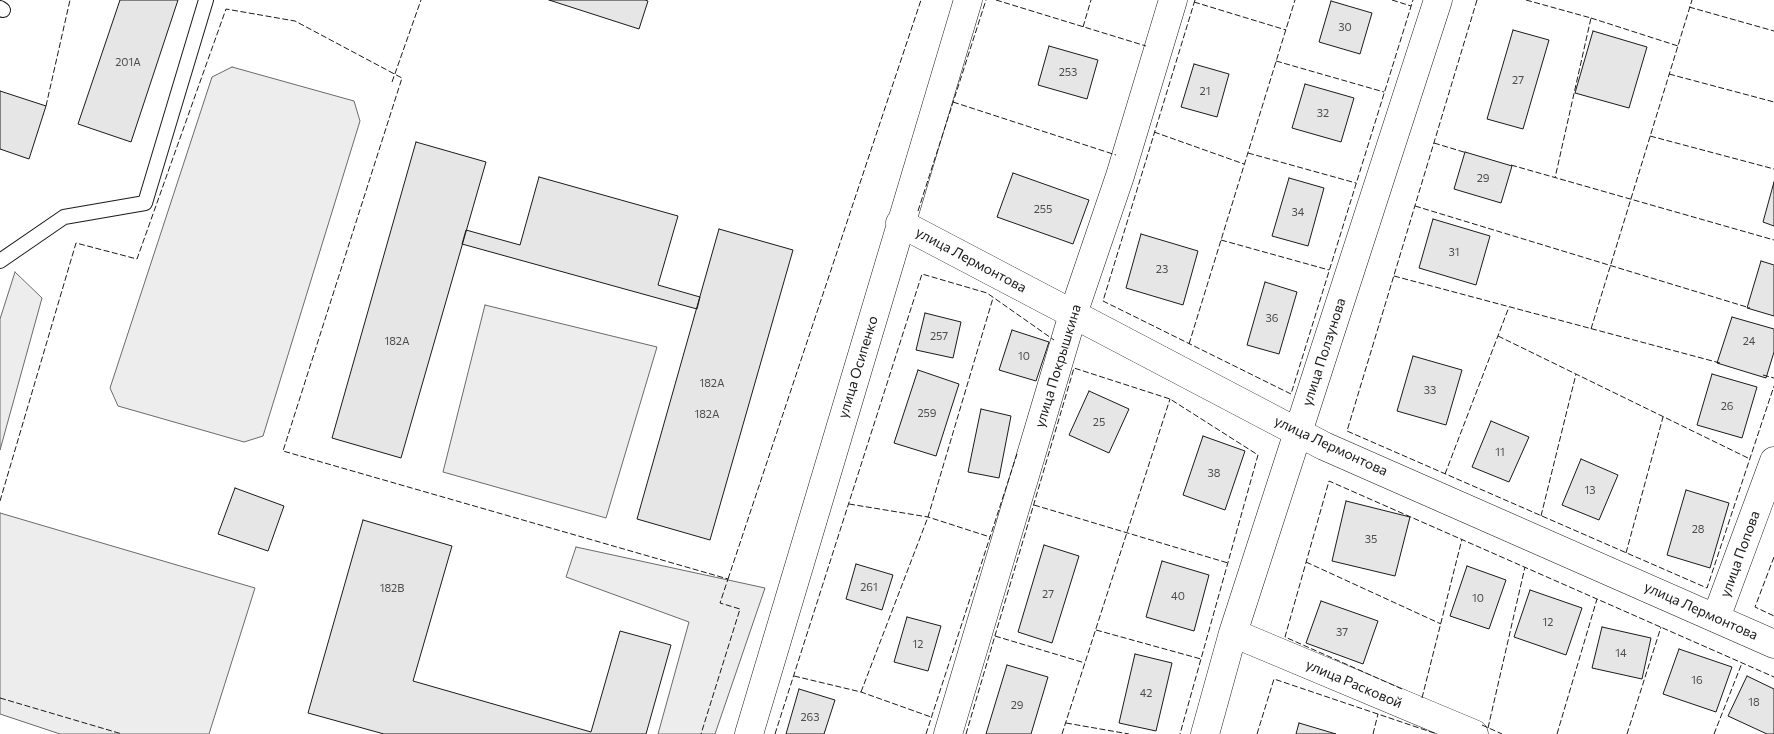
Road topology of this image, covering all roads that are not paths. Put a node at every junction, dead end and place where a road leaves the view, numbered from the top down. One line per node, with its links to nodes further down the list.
1 (206, 0): 6 (lane)
2 (968, 0): 5 (street, улица Осипенко)
3 (1173, 0): 7 (street, улица Покрышкина)
4 (1438, 0): 8 (street, улица Ползунова)
5 (900, 223): 7 (street, улица Лермонтова); 13 (street, улица Осипенко)
6 (0, 261)
7 (1073, 314): 8 (street, улица Лермонтова); 14 (street, улица Покрышкина)
8 (1299, 432): 10 (street, улица Лермонтова); 11 (street, улица Ползунова)
9 (1774, 461): 10 (street, улица Попова)
10 (1716, 618): 12 (street, улица Лермонтова)
11 (1234, 633): 15 (street, улица Ползунова); 16 (street, улица Расковой)
12 (1774, 644)
13 (749, 734)
14 (948, 734)
15 (1204, 734)
16 (1474, 734)

